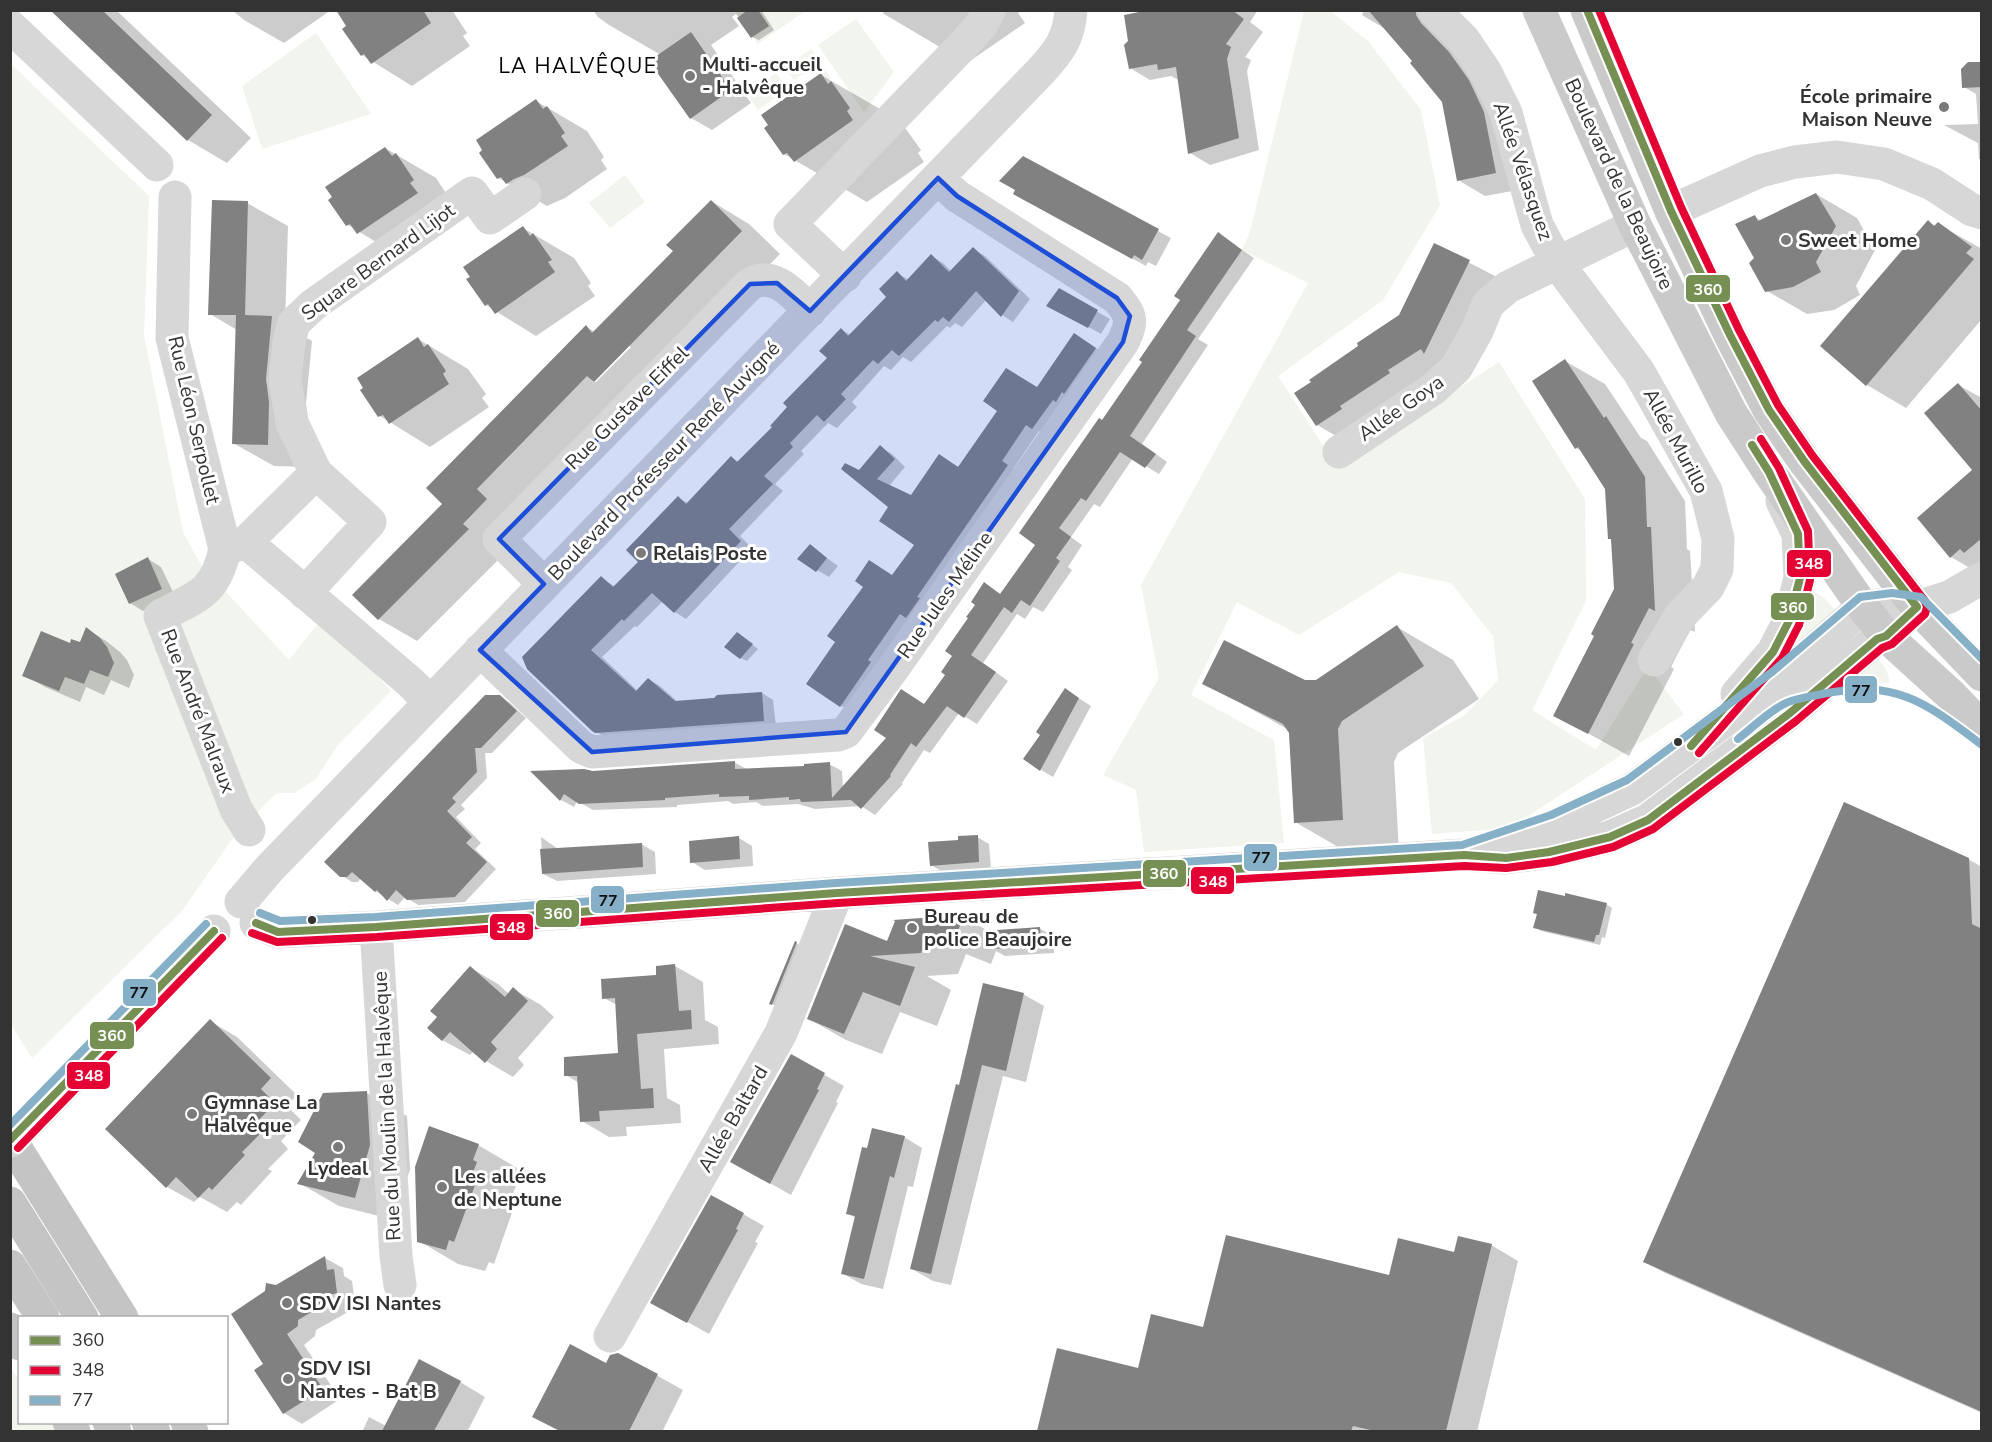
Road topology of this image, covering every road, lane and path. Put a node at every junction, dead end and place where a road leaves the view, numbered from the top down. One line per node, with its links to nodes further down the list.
1 (989, 10): 15 (street)
2 (1071, 10): 8 (street, Boulevard Professeur René Auvigné)
3 (1434, 10): 14 (street, Allée Vélasquez)
4 (1539, 10): 13 (main road, Boulevard de la Beaujoire)
5 (1587, 10): 11 (main road, Boulevard de la Beaujoire)
6 (10, 26): 7 (street)
7 (157, 165)
8 (938, 178): 15 (street, Boulevard Professeur René Auvigné); 27 (street, Rue Jules Méline)
9 (525, 194): 19 (street, Square Bernard Lijot)
10 (175, 197): 20 (street, Rue Léon Serpollet)
11 (1671, 211): 12 (street); 25 (main road, Boulevard de la Beaujoire)
12 (1982, 213)
13 (1635, 225): 14 (street, Allée Vélasquez); 18 (main road, Boulevard de la Beaujoire)
14 (1558, 264): 17 (street, Allée Goya); 28 (street, Allée Murillo)
15 (845, 276): 16 (street, Boulevard Professeur René Auvigné)
16 (810, 311): 22 (street, Boulevard Professeur René Auvigné); 22 (street, Rue Gustave Eiffel)
17 (1339, 452)
18 (1769, 472): 24 (main road, Boulevard de la Beaujoire); 32 (street)
19 (316, 473): 20 (street); 23 (street)
20 (235, 546): 23 (street); 33 (street, Rue André Malraux)
21 (1982, 578): 25 (street)
22 (544, 584): 27 (street, Boulevard Professeur René Auvigné)
23 (305, 593): 30 (street)
24 (1863, 607): 25 (street); 26 (main road, Boulevard de la Beaujoire); 32 (street)
25 (1917, 607): 26 (street); 29 (main road, Boulevard de la Beaujoire)
26 (1886, 636): 31 (main road, Boulevard de la Beaujoire); 34 (street)
27 (480, 650): 30 (street, Boulevard Professeur René Auvigné)
28 (1654, 660)
29 (1982, 675)
30 (430, 702): 36 (street, Boulevard Professeur René Auvigné)
31 (1982, 728)
32 (1688, 749): 34 (street)
33 (249, 830)
34 (1464, 855): 35 (street)
35 (837, 893): 37 (street); 45 (street, Allée Baltard)
36 (248, 913): 37 (street); 38 (street, Boulevard Professeur René Auvigné, bridge)
37 (376, 927): 41 (street, Rue du Moulin de la Halvêque)
38 (10, 1140): 44 (highway)
39 (10, 1203): 43 (highway)
40 (10, 1266): 42 (highway)
41 (400, 1285)
42 (43, 1316)
43 (81, 1316)
44 (121, 1316)
45 (610, 1336)

